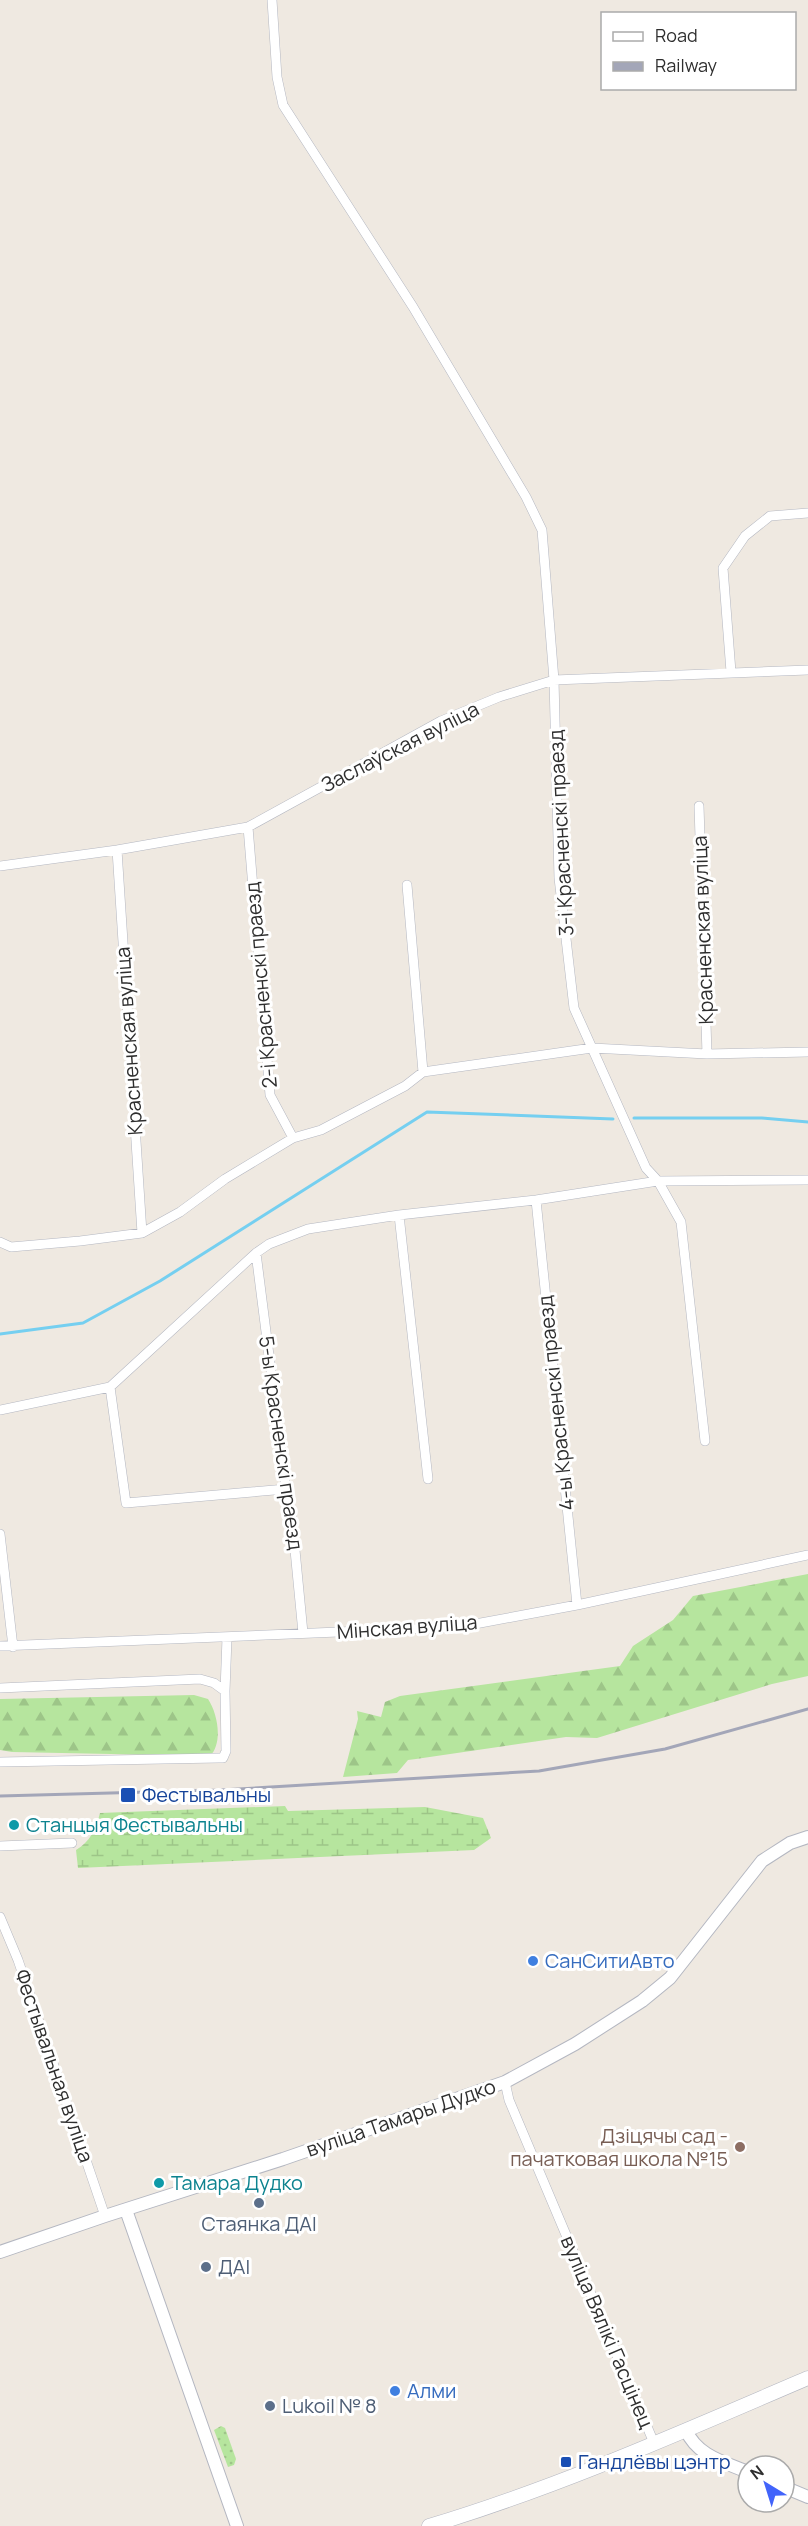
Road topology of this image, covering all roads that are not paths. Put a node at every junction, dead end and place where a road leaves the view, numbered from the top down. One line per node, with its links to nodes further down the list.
1 (272, 0): 5 (street, 3-і Красненскі праезд)
2 (808, 513): 4 (street)
3 (808, 670): 4 (street, Заслаўская вуліца)
4 (731, 672): 5 (street, Заслаўская вуліца)
5 (554, 680): 7 (street, Заслаўская вуліца); 11 (street, 3-і Красненскі праезд)
6 (699, 806): 13 (street, Красненская вуліца)
7 (248, 827): 8 (street, Заслаўская вуліца); 15 (street, 2-і Красненскі праезд)
8 (117, 850): 9 (street, Заслаўская вуліца); 20 (street, Красненская вуліца)
9 (0, 866)
10 (407, 885): 14 (street)
11 (592, 1048): 13 (street, Красненская вуліца); 14 (street, Красненская вуліца); 17 (street, 3-і Красненскі праезд)
12 (808, 1052): 13 (street, Красненская вуліца)
13 (707, 1054)
14 (423, 1072): 15 (street, Красненская вуліца)
15 (293, 1138): 20 (street, Красненская вуліца)
16 (808, 1180): 17 (street)
17 (658, 1181): 18 (street); 25 (street, 3-і Красненскі праезд)
18 (536, 1200): 19 (street); 30 (street, 4-ы Красненскі праезд)
19 (399, 1215): 22 (street); 26 (street)
20 (142, 1233): 21 (street, Красненская вуліца)
21 (0, 1242)
22 (256, 1253): 23 (street); 27 (street, 5-ы Красненскі праезд)
23 (110, 1387): 24 (street); 27 (street)
24 (0, 1410)
25 (705, 1441)
26 (428, 1479)
27 (286, 1489): 31 (street, 5-ы Красненскі праезд)
28 (0, 1534): 34 (street)
29 (808, 1555): 30 (street, Мінская вуліца)
30 (577, 1605): 31 (street, Мінская вуліца)
31 (303, 1634): 32 (street, Мінская вуліца)
32 (227, 1638): 34 (street, Мінская вуліца); 36 (street)
33 (0, 1646): 34 (street, Мінская вуліца)
34 (13, 1647)
35 (0, 1688): 36 (street)
36 (225, 1691): 37 (street)
37 (0, 1762)
38 (808, 1837): 42 (street, вуліца Тамары Дудко)
39 (72, 1843): 40 (street)
40 (0, 1846)
41 (0, 1917): 44 (street, Фестывальная вуліца)
42 (505, 2082): 43 (street, вуліца Тамары Дудко); 45 (street, вуліца Тамары Дудко)
43 (126, 2210): 44 (street, вуліца Тамары Дудко); 51 (street)
44 (105, 2216): 46 (street, вуліца Тамары Дудко)
45 (560, 2221): 49 (street, вуліца Вялікі Гасцінец)
46 (0, 2252)
47 (808, 2378): 48 (main road, вуліца Вялікі Гасцінец)
48 (686, 2430): 49 (main road, вуліца Вялікі Гасцінец); 50 (street)
49 (654, 2443): 52 (main road, вуліца Вялікі Гасцінец)
50 (736, 2467)
51 (237, 2526)
52 (429, 2526)

